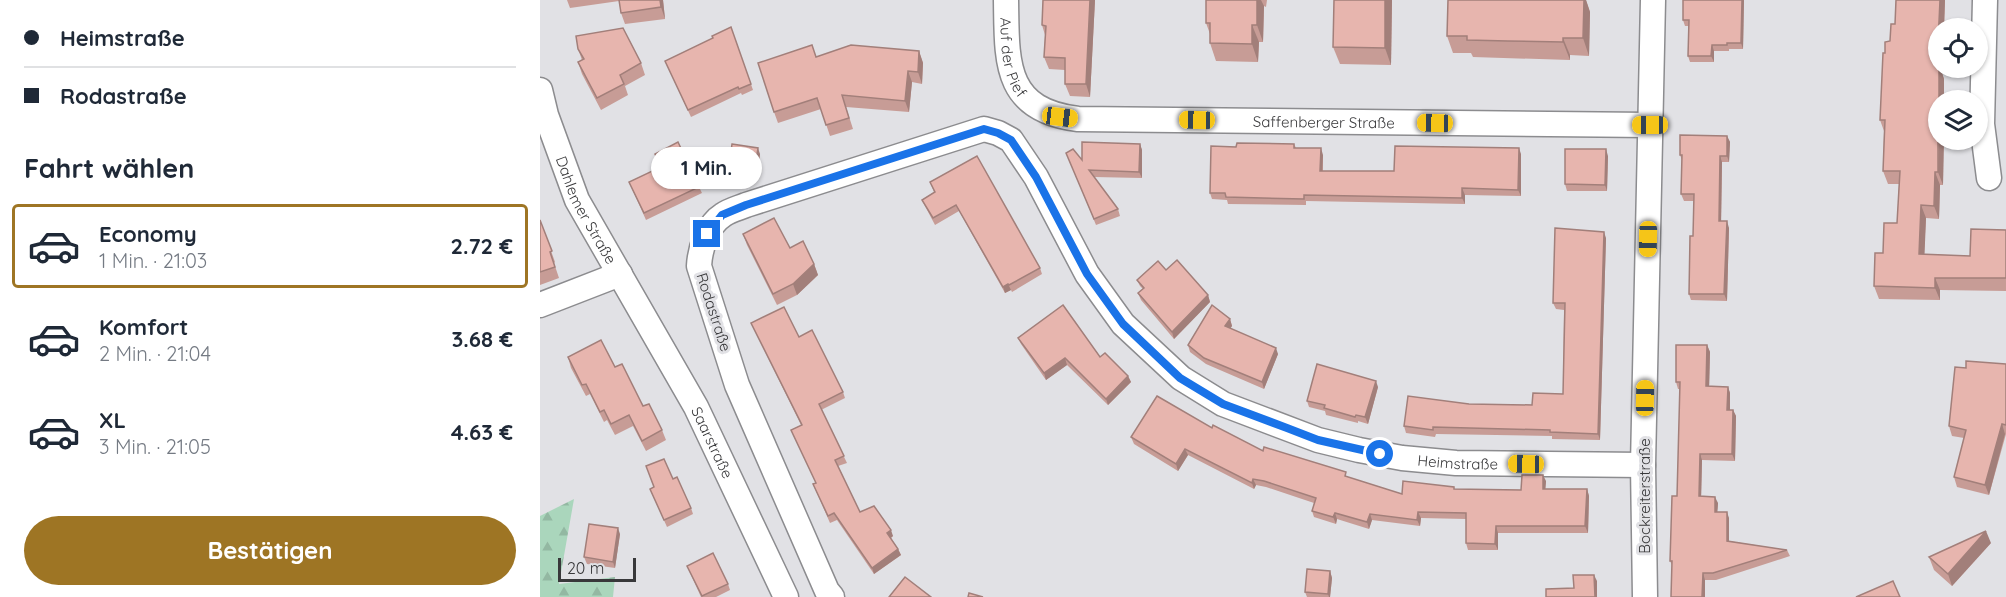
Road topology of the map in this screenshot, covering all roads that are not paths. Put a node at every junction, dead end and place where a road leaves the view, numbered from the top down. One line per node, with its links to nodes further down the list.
1 (1006, 0): 5 (street, Auf der Pief)
2 (1653, 0): 6 (street, Bockreiterstraße)
3 (1985, 0): 8 (street)
4 (540, 90): 9 (street, Dahlemer Straße)
5 (1036, 107): 6 (street, Saffenberger Straße)
6 (1650, 125): 11 (street, Bockreiterstraße)
7 (984, 129): 11 (street, Heimstraße); 13 (street, Rodastraße)
8 (1989, 178)
9 (626, 283): 10 (street); 12 (street, Saarstraße)
10 (540, 304)
11 (1643, 465): 14 (street, Bockreiterstraße)
12 (786, 597)
13 (832, 597)
14 (1645, 597)

